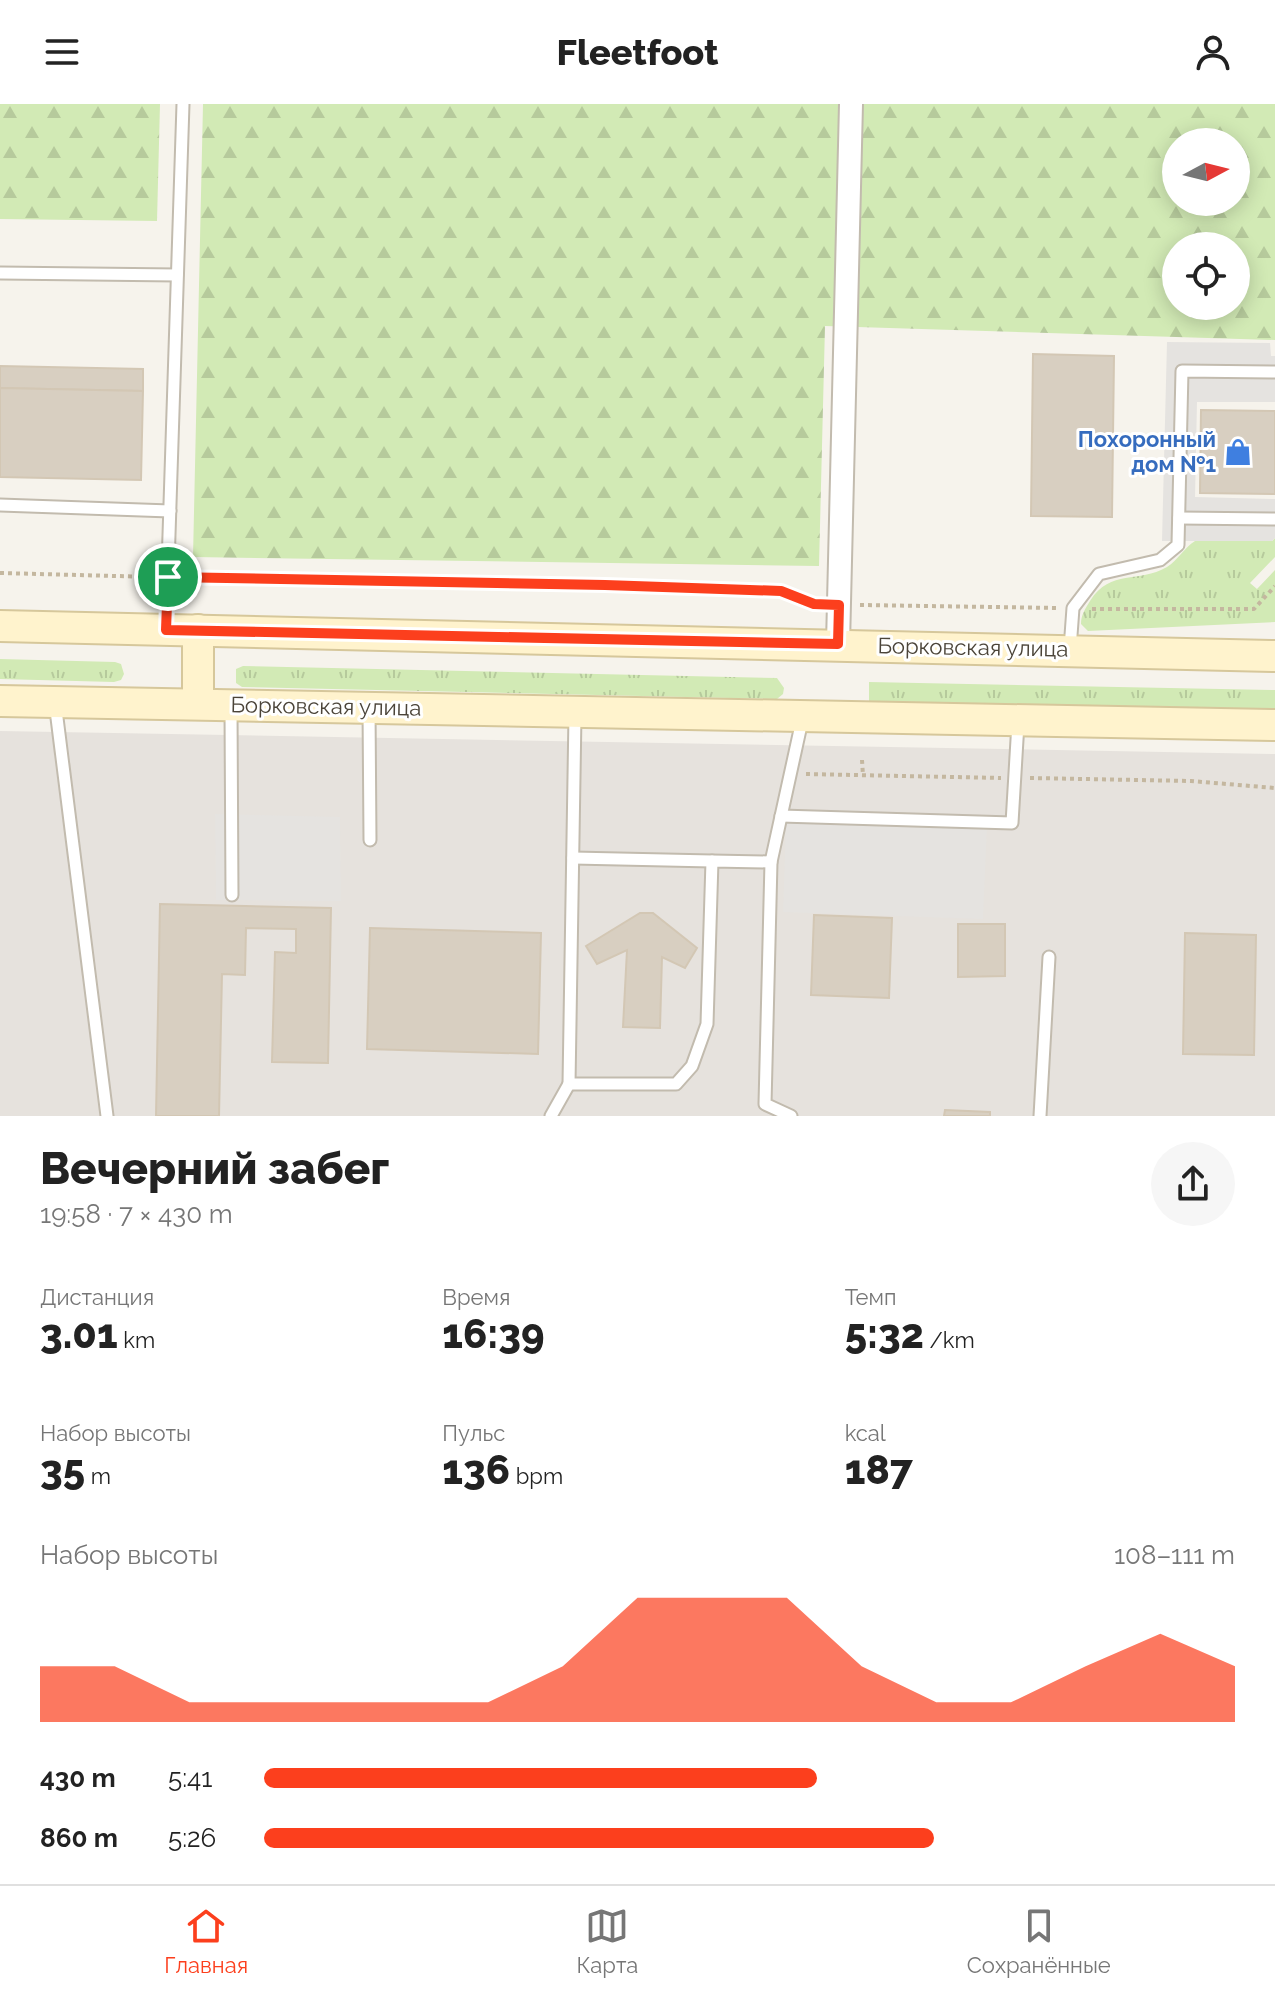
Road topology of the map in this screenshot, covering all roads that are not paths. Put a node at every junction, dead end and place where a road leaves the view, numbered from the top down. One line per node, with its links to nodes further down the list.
1 (183, 104): 4 (lane)
2 (851, 104): 14 (street)
3 (0, 273): 4 (lane)
4 (177, 275): 7 (lane)
5 (1275, 372): 8 (lane)
6 (0, 505): 7 (lane)
7 (170, 511): 11 (lane)
8 (1179, 518): 9 (lane); 15 (lane)
9 (1275, 519)
10 (0, 626): 11 (main road, Борковская улица)
11 (166, 630): 12 (main road, Борковская улица)
12 (198, 630): 14 (main road, Борковская улица); 20 (main road)
13 (1275, 639): 16 (main road)
14 (838, 644): 15 (main road, Борковская улица)
15 (1070, 650): 16 (main road, Борковская улица)
16 (1176, 653): 17 (main road, Борковская улица)
17 (1275, 656)
18 (0, 701): 19 (main road, Борковская улица)
19 (55, 701): 20 (main road, Борковская улица); 35 (lane)
20 (198, 704): 21 (main road, Борковская улица)
21 (231, 704): 22 (main road, Борковская улица); 32 (lane)
22 (369, 707): 23 (main road, Борковская улица); 28 (lane)
23 (575, 711): 24 (main road, Борковская улица); 29 (lane)
24 (803, 715): 25 (main road, Борковская улица); 27 (lane)
25 (1018, 719): 26 (main road, Борковская улица); 27 (lane)
26 (1275, 725)
27 (781, 816): 31 (lane)
28 (370, 840)
29 (573, 858): 30 (lane); 34 (lane)
30 (712, 861): 31 (lane); 34 (lane)
31 (771, 862): 37 (lane)
32 (232, 895)
33 (1049, 957): 38 (lane)
34 (569, 1084): 36 (lane)
35 (107, 1116)
36 (551, 1116)
37 (791, 1116)
38 (1040, 1116)

